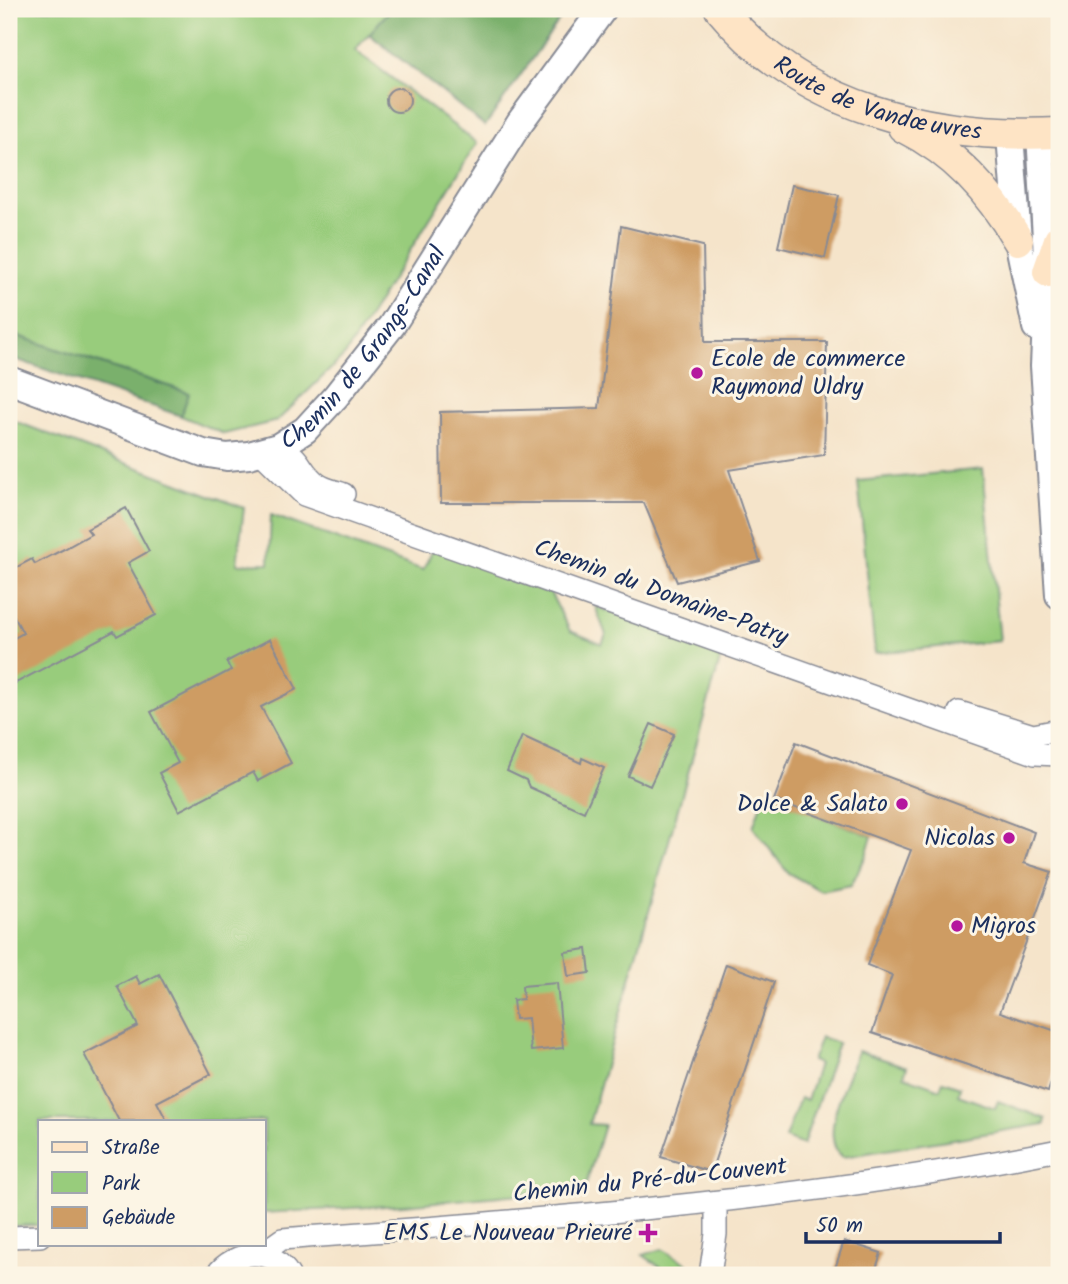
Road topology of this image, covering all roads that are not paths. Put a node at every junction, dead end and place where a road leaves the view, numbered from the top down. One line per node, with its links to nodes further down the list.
1 (603, 9): 11 (street, Chemin de Grange-Canal)
2 (720, 9): 3 (main road, Route de Vandœuvres)
3 (865, 108): 5 (main road, Route de Vandœuvres); 6 (main road)
4 (1050, 134): 5 (main road, Route de Vandœuvres); 8 (street)
5 (1010, 135): 6 (street)
6 (1018, 240): 9 (street)
7 (1059, 240): 8 (main road)
8 (1048, 272): 9 (street)
9 (1044, 366): 12 (street)
10 (9, 380): 11 (street, Chemin de Grange-Canal)
11 (269, 449): 13 (street, Chemin du Domaine-Patry); 14 (street, Chemin du Domaine-Patry)
12 (1059, 595)
13 (1059, 730)
14 (1059, 755)
15 (1059, 1150): 16 (street, Chemin du Pré-du-Couvent)
16 (716, 1203): 19 (street, Chemin du Pré-du-Couvent); 23 (street)
17 (38, 1236): 18 (street)
18 (9, 1237)
19 (266, 1246)
20 (258, 1249): 21 (street, Chemin du Pré-du-Couvent); 22 (street)
21 (216, 1275)
22 (289, 1275)
23 (710, 1275)

